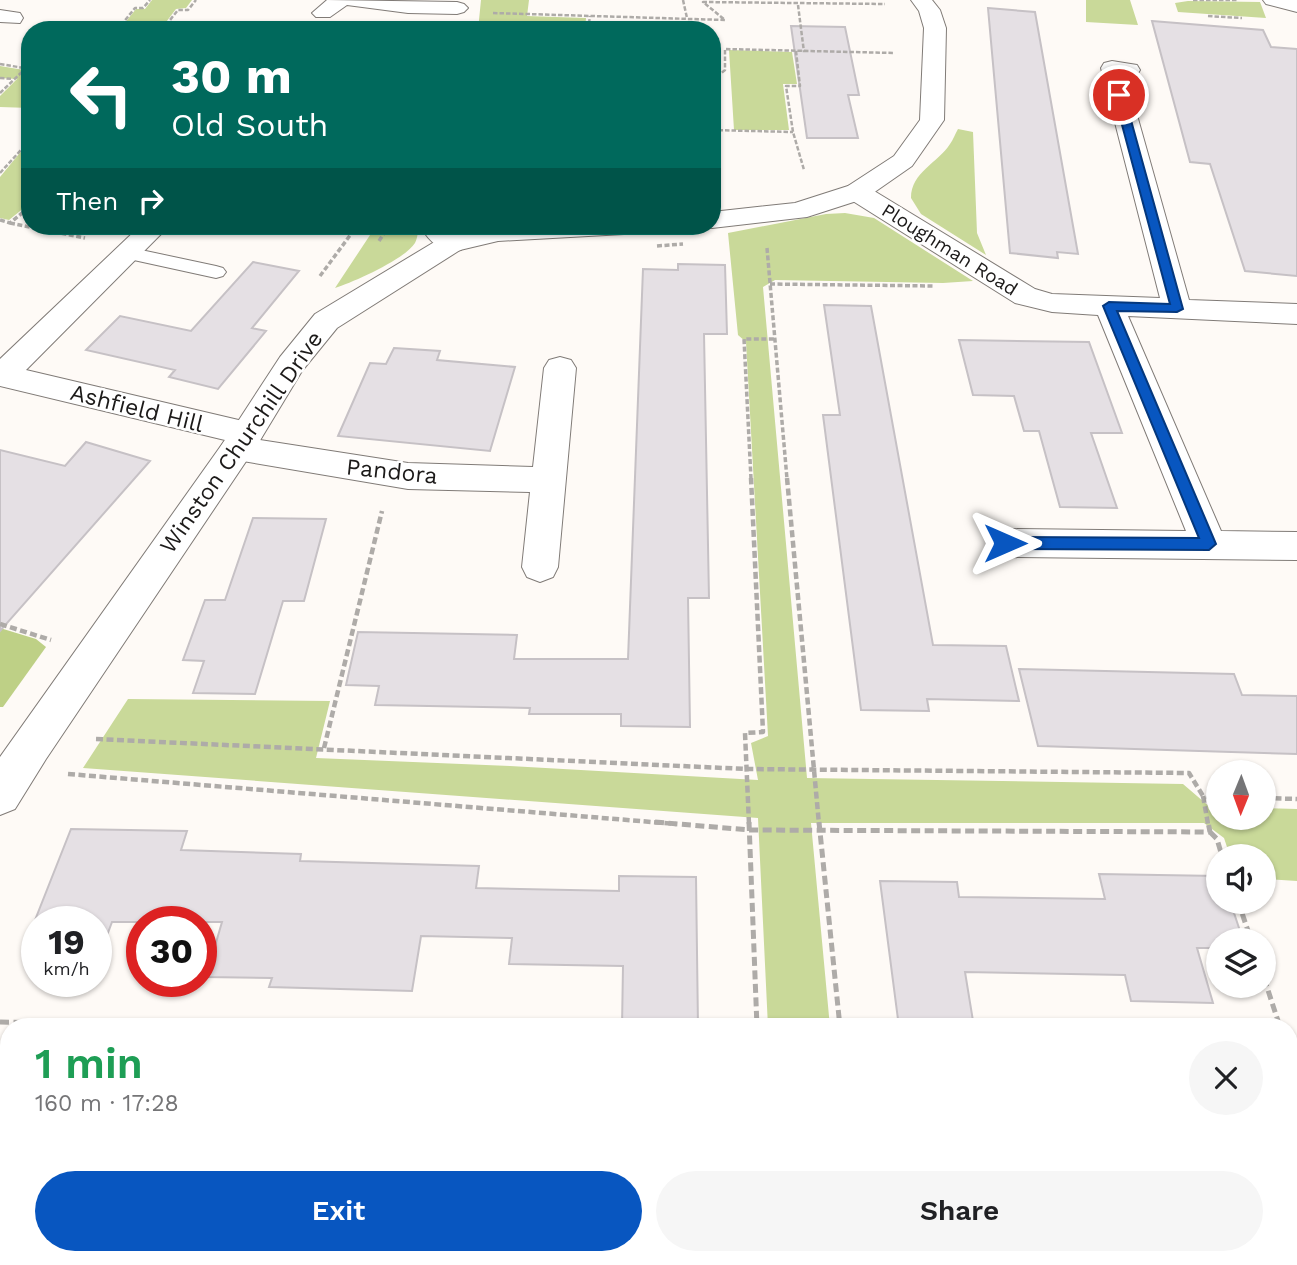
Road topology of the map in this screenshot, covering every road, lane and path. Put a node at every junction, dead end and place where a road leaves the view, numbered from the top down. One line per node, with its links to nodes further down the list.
1 (150, 0): 16 (path)
2 (196, 0): 17 (path)
3 (352, 0): 13 (street)
4 (683, 0): 15 (path)
5 (921, 0): 35 (street)
6 (1193, 0): 7 (path)
7 (1238, 0)
8 (1273, 0): 12 (street)
9 (701, 1): 11 (path); 15 (path)
10 (895, 4): 11 (path)
11 (798, 5): 20 (path)
12 (1297, 6)
13 (456, 12): 14 (path)
14 (590, 16): 15 (path); 18 (path)
15 (687, 18)
16 (124, 21)
17 (169, 21)
18 (589, 21)
19 (796, 51): 20 (path); 26 (path); 31 (path)
20 (804, 52): 21 (path)
21 (902, 54)
22 (0, 64): 23 (path)
23 (21, 68)
24 (1129, 70): 52 (street)
25 (21, 73): 28 (path)
26 (721, 73)
27 (0, 78): 28 (path)
28 (13, 79): 29 (path)
29 (0, 93)
30 (721, 130): 31 (path)
31 (793, 132): 34 (path)
32 (21, 150): 33 (path)
33 (0, 173)
34 (806, 175)
35 (857, 192): 37 (street); 50 (street, Ploughman Road)
36 (21, 214): 39 (path)
37 (721, 219)
38 (0, 220): 39 (path)
39 (10, 223): 40 (path)
40 (21, 226)
41 (61, 235): 47 (path)
42 (146, 235): 47 (street)
43 (442, 235): 58 (street, Winston Churchill Drive)
44 (766, 239): 49 (path)
45 (692, 244): 46 (path)
46 (654, 247)
47 (130, 251): 48 (lane); 56 (street)
48 (216, 272)
49 (770, 284): 50 (path); 54 (path)
50 (1007, 287): 51 (street, Ploughman Road)
51 (1109, 306): 52 (street, Ploughman Road); 62 (street)
52 (1177, 309): 53 (street, Ploughman Road)
53 (1297, 314)
54 (774, 339): 68 (path); 69 (path)
55 (560, 368): 60 (street)
56 (10, 377): 57 (street); 58 (street, Ashfield Hill)
57 (0, 408)
58 (242, 441): 59 (street, Pandora); 65 (street, Winston Churchill Drive)
59 (408, 476): 60 (street, Pandora); 66 (path)
60 (548, 480): 64 (street)
61 (1005, 543): 62 (street)
62 (1209, 544): 63 (street)
63 (1297, 546)
64 (540, 567)
65 (31, 744): 67 (path); 70 (street, Winston Churchill Drive)
66 (324, 748): 67 (path); 68 (path)
67 (79, 757): 76 (path)
68 (746, 769): 69 (path); 76 (path)
69 (813, 769): 71 (path); 75 (path)
70 (0, 795)
71 (1203, 796): 72 (path); 77 (path)
72 (1206, 796)
73 (1276, 798): 74 (path)
74 (1297, 799)
75 (821, 829): 76 (path); 77 (path); 81 (path)
76 (750, 830): 80 (path)
77 (1210, 832): 78 (path)
78 (1218, 844)
79 (1271, 998): 82 (path)
80 (757, 1018)
81 (839, 1018)
82 (1277, 1018)

